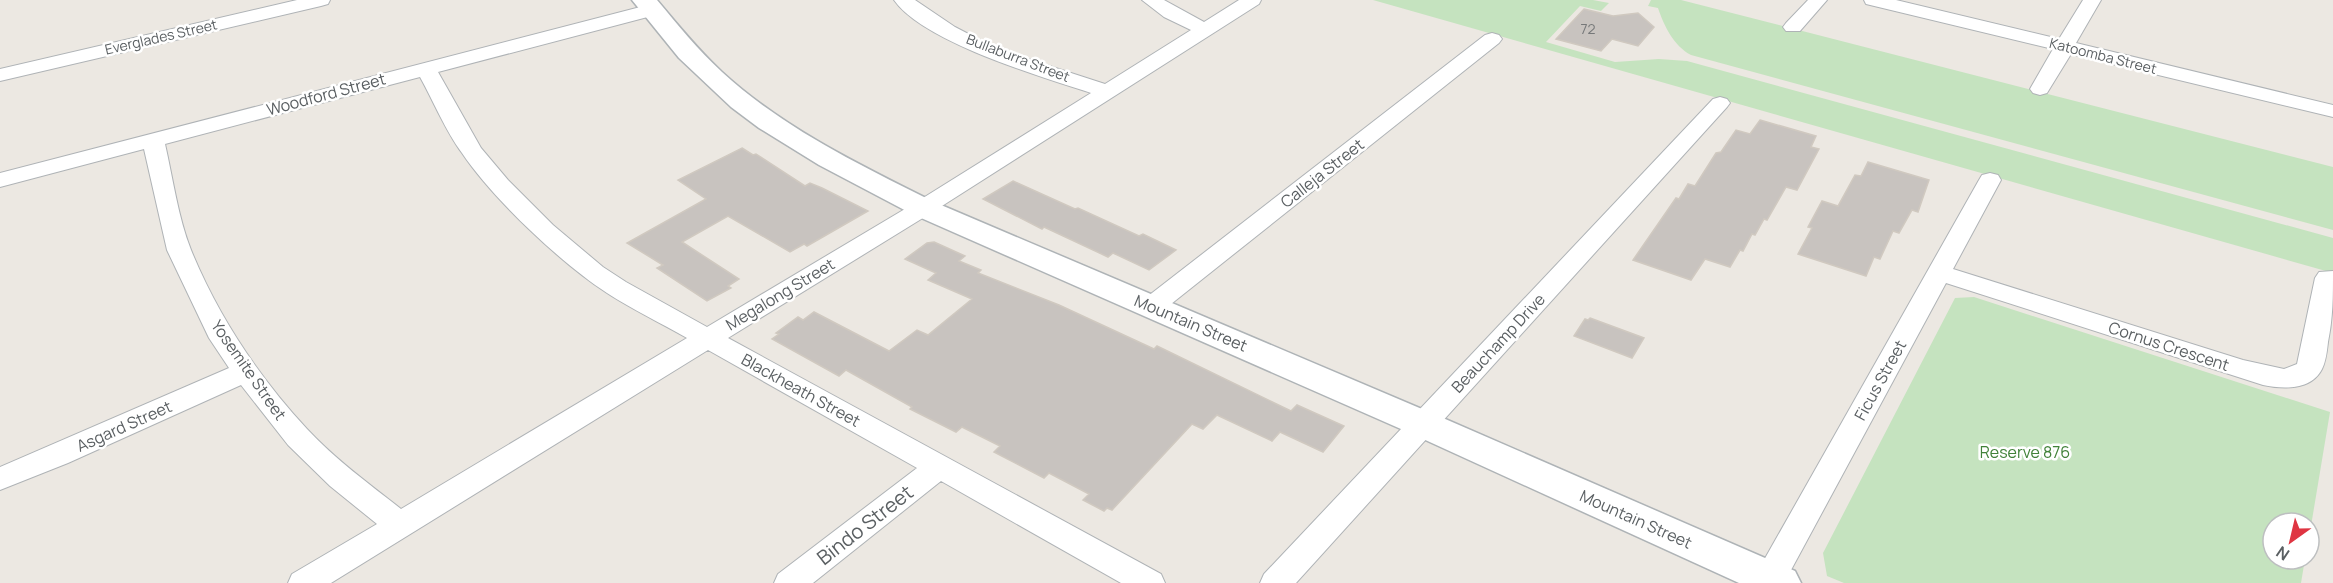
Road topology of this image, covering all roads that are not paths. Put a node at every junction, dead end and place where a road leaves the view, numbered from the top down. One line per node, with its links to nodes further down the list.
1 (321, 0): 14 (street, Everglades Street)
2 (903, 0): 16 (street, Bullaburra Street)
3 (1151, 0): 10 (street)
4 (1252, 0): 10 (street, Megalong Street)
5 (1818, 0): 9 (street)
6 (1873, 0): 12 (street, Katoomba Street)
7 (2092, 0): 12 (street)
8 (648, 5): 13 (street, Woodford Street); 22 (street, Mountain Street)
9 (1793, 27)
10 (1204, 30): 16 (street, Megalong Street)
11 (1492, 39): 25 (street, Calleja Street)
12 (2065, 46): 15 (street); 18 (street, Katoomba Street)
13 (426, 69): 19 (street, Woodford Street); 26 (street, Blackheath Street)
14 (0, 75)
15 (2040, 89)
16 (1107, 91): 22 (street, Megalong Street)
17 (1720, 104): 28 (street, Beauchamp Drive)
18 (2333, 111)
19 (153, 139): 20 (street, Woodford Street); 27 (street, Yosemite Street)
20 (0, 180)
21 (1990, 180): 23 (street, Ficus Street)
22 (923, 208): 25 (street, Mountain Street); 26 (street, Megalong Street)
23 (1939, 273): 24 (street, Cornus Crescent); 32 (street, Ficus Street)
24 (2328, 278)
25 (1152, 306): 28 (street, Mountain Street)
26 (707, 338): 29 (street, Blackheath Street); 31 (street, Megalong Street)
27 (247, 371): 30 (street, Asgard Street); 31 (street, Yosemite Street)
28 (1423, 424): 32 (street, Mountain Street); 36 (street, Beauchamp Drive)
29 (940, 466): 34 (street, Bindo Street); 35 (street, Blackheath Street)
30 (0, 478)
31 (400, 525): 33 (street, Megalong Street)
32 (1775, 581)
33 (303, 583)
34 (790, 583)
35 (1149, 583)
36 (1276, 583)

